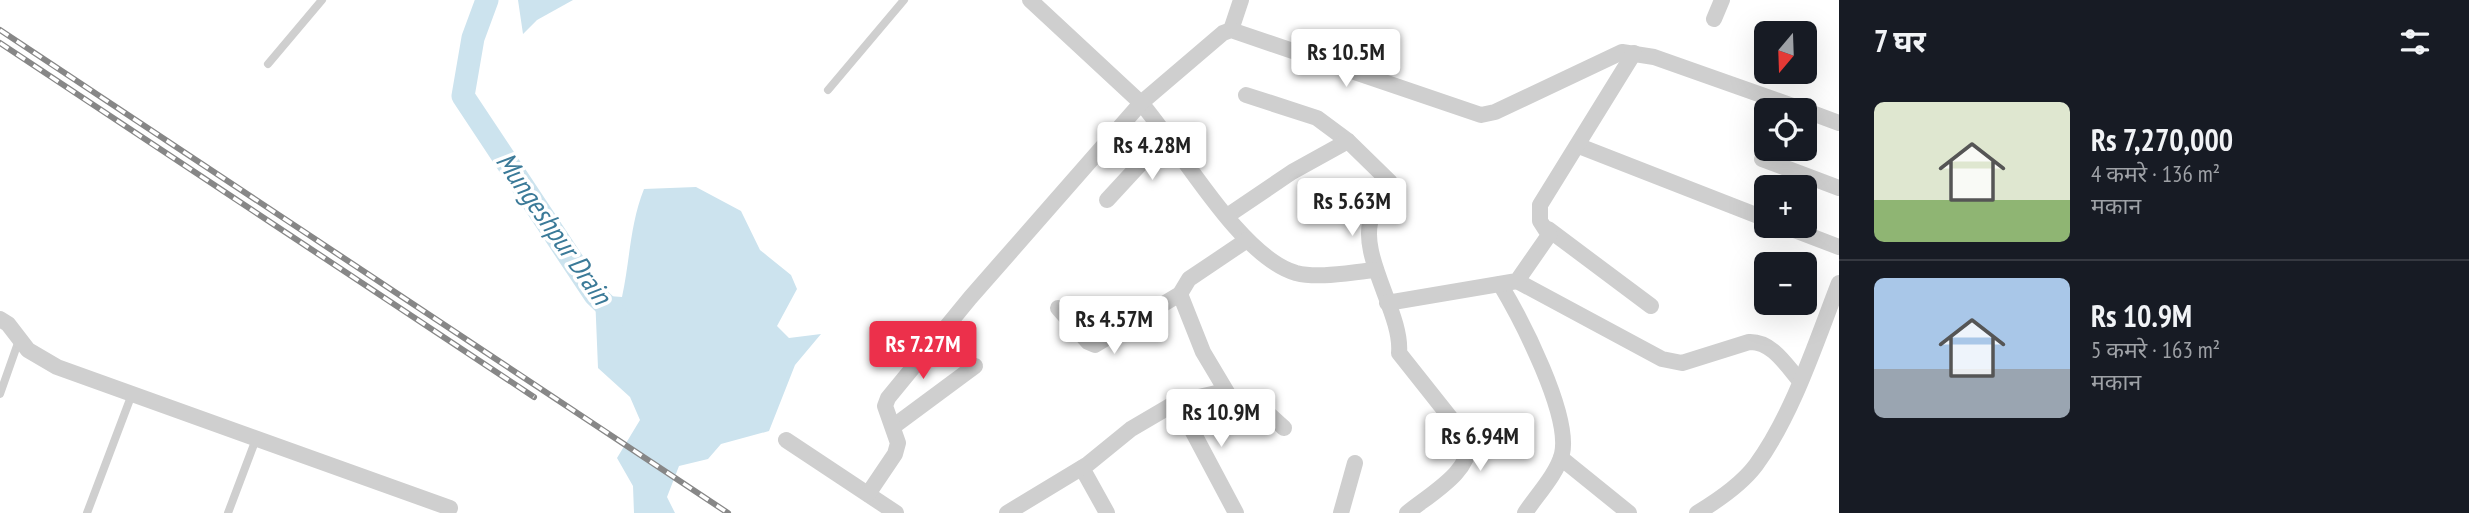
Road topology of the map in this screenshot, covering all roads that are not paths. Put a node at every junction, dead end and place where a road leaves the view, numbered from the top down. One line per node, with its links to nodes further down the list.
1 (323, 0): 9 (lane)
2 (904, 0): 10 (lane)
3 (1030, 0): 13 (street)
4 (1241, 0): 7 (street)
5 (1722, 0): 6 (street)
6 (1714, 19)
7 (1231, 30): 8 (street); 13 (street)
8 (1634, 53): 12 (street); 18 (street)
9 (268, 64)
10 (828, 90)
11 (1246, 95): 17 (street)
12 (1768, 98)
13 (1141, 103): 16 (street); 44 (street)
14 (1817, 114): 15 (street)
15 (1839, 122)
16 (1167, 135): 21 (street); 23 (street)
17 (1348, 141): 23 (street); 28 (street)
18 (1579, 146): 22 (street); 24 (street)
19 (1767, 161): 20 (street)
20 (1839, 188)
21 (1107, 200)
22 (1754, 214)
23 (1227, 216): 26 (street)
24 (1548, 229): 29 (street); 34 (street)
25 (1815, 238): 27 (street)
26 (1247, 240): 28 (street); 32 (street)
27 (1839, 247)
28 (1376, 270): 33 (street)
29 (1517, 281): 31 (street); 39 (street)
30 (1839, 283): 39 (street)
31 (1500, 284): 33 (street); 48 (street)
32 (1180, 294): 35 (street); 40 (street)
33 (1387, 303): 60 (street)
34 (1651, 306)
35 (1058, 308)
36 (0, 319): 37 (street)
37 (19, 340): 41 (lane); 42 (street)
38 (975, 366): 44 (street)
39 (1800, 381): 63 (street)
40 (1225, 391): 43 (street); 45 (street)
41 (0, 394)
42 (132, 394): 46 (street); 53 (lane)
43 (1177, 402): 50 (street); 58 (street)
44 (894, 426): 51 (street)
45 (1284, 428)
46 (256, 439): 52 (street); 54 (lane)
47 (786, 440): 51 (street)
48 (1561, 458): 61 (street); 62 (street)
49 (1355, 463): 59 (street)
50 (1082, 468): 56 (street); 57 (street)
51 (868, 494): 55 (street)
52 (450, 508)
53 (87, 513)
54 (228, 513)
55 (896, 513)
56 (1007, 513)
57 (1107, 513)
58 (1236, 513)
59 (1341, 513)
60 (1407, 513)
61 (1525, 513)
62 (1629, 513)
63 (1697, 513)

